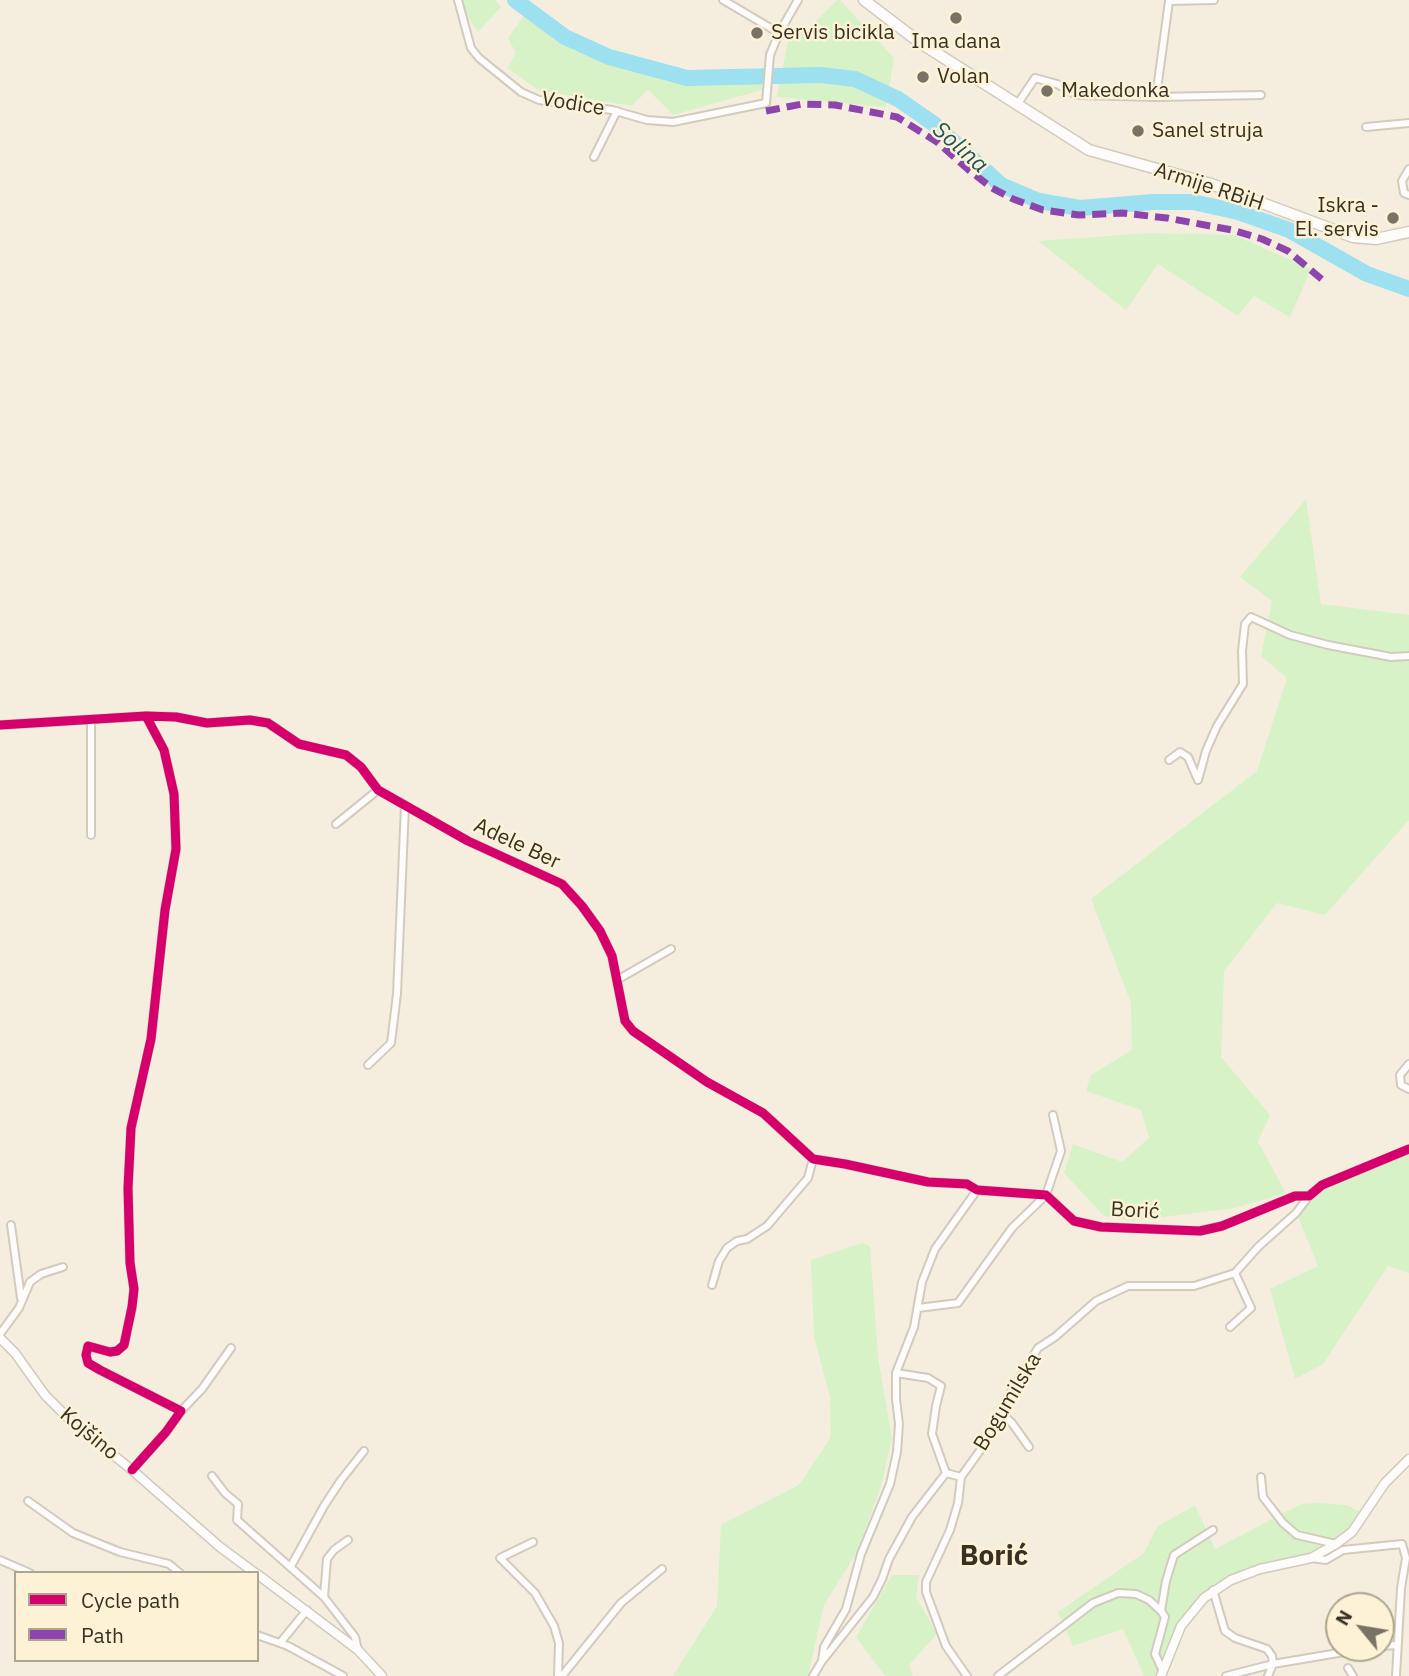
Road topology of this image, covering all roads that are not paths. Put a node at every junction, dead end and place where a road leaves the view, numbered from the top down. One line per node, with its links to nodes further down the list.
1 (458, 0): 11 (street, Vodice)
2 (723, 0): 7 (street)
3 (798, 0): 7 (street)
4 (864, 0): 10 (main road, Armije RBiH)
5 (1169, 0): 6 (street); 9 (street)
6 (1214, 0)
7 (779, 33): 11 (street, Vodice)
8 (1261, 95): 9 (street)
9 (1156, 97): 10 (street)
10 (1017, 105): 17 (main road, Armije RBiH)
11 (617, 111): 14 (street, Vodice)
12 (1409, 123): 13 (street)
13 (1366, 127)
14 (594, 157)
15 (1409, 169): 16 (street)
16 (1409, 195)
17 (1409, 232)
18 (1409, 656): 22 (street)
19 (146, 716): 20 (street, Adele Ber); 23 (street, Adele Ber); 48 (street)
20 (91, 720): 21 (street, Adele Ber); 26 (street)
21 (0, 724)
22 (1169, 760)
23 (378, 790): 24 (street, Adele Ber); 25 (street)
24 (405, 805): 28 (street, Adele Ber); 30 (street)
25 (336, 824)
26 (91, 835)
27 (671, 949): 28 (street)
28 (617, 980): 34 (street, Adele Ber)
29 (1409, 1064): 31 (street)
30 (368, 1065)
31 (1409, 1089)
32 (1053, 1115): 36 (street)
33 (1409, 1149): 37 (street)
34 (813, 1160): 35 (street); 41 (street)
35 (978, 1191): 36 (street); 43 (street)
36 (1046, 1195): 37 (street, Borić); 43 (street)
37 (1310, 1196): 40 (street)
38 (11, 1226): 42 (street)
39 (63, 1267): 42 (street, Kojšino)
40 (1236, 1273): 44 (street); 49 (street, Bogumilska)
41 (712, 1285)
42 (21, 1300): 45 (street, Kojšino)
43 (918, 1308): 47 (street)
44 (1230, 1326)
45 (0, 1336): 53 (street, Kojšino)
46 (232, 1348): 48 (street)
47 (896, 1373): 54 (street); 80 (street)
48 (181, 1411): 53 (street)
49 (1002, 1414): 50 (street); 56 (street, Bogumilska)
50 (1029, 1447)
51 (364, 1451): 65 (street)
52 (1409, 1459): 62 (street)
53 (132, 1469): 69 (street, Kojšino)
54 (946, 1473): 56 (street); 80 (street)
55 (212, 1476): 65 (street, Kojšino)
56 (961, 1477): 88 (street, Bogumilska)
57 (1261, 1477): 62 (street)
58 (28, 1501): 68 (street)
59 (1213, 1530): 74 (street)
60 (348, 1540): 72 (street)
61 (533, 1542): 86 (street)
62 (1336, 1544): 63 (street)
63 (1311, 1558): 71 (street); 77 (street)
64 (0, 1560): 67 (street)
65 (291, 1566): 72 (street, Kojšino)
66 (662, 1569): 86 (street)
67 (25, 1571)
68 (178, 1571)
69 (252, 1571)
70 (259, 1576): 73 (street, Kojšino)
71 (1213, 1590): 81 (street); 83 (street)
72 (324, 1597): 78 (street, Kojšino)
73 (307, 1610): 76 (street); 78 (street, Kojšino)
74 (1161, 1611): 83 (street); 89 (street)
75 (259, 1638): 76 (street)
76 (280, 1643): 84 (street)
77 (1397, 1645): 93 (street)
78 (358, 1650): 85 (street, Kojšino)
79 (1325, 1655): 81 (street)
80 (822, 1661): 87 (street)
81 (1273, 1664): 90 (street); 91 (street)
82 (1348, 1668): 92 (street)
83 (1162, 1673)
84 (342, 1676)
85 (382, 1676)
86 (560, 1676)
87 (813, 1676)
88 (967, 1676)
89 (998, 1676)
90 (1226, 1676)
91 (1268, 1676)
92 (1353, 1676)
93 (1396, 1676)

